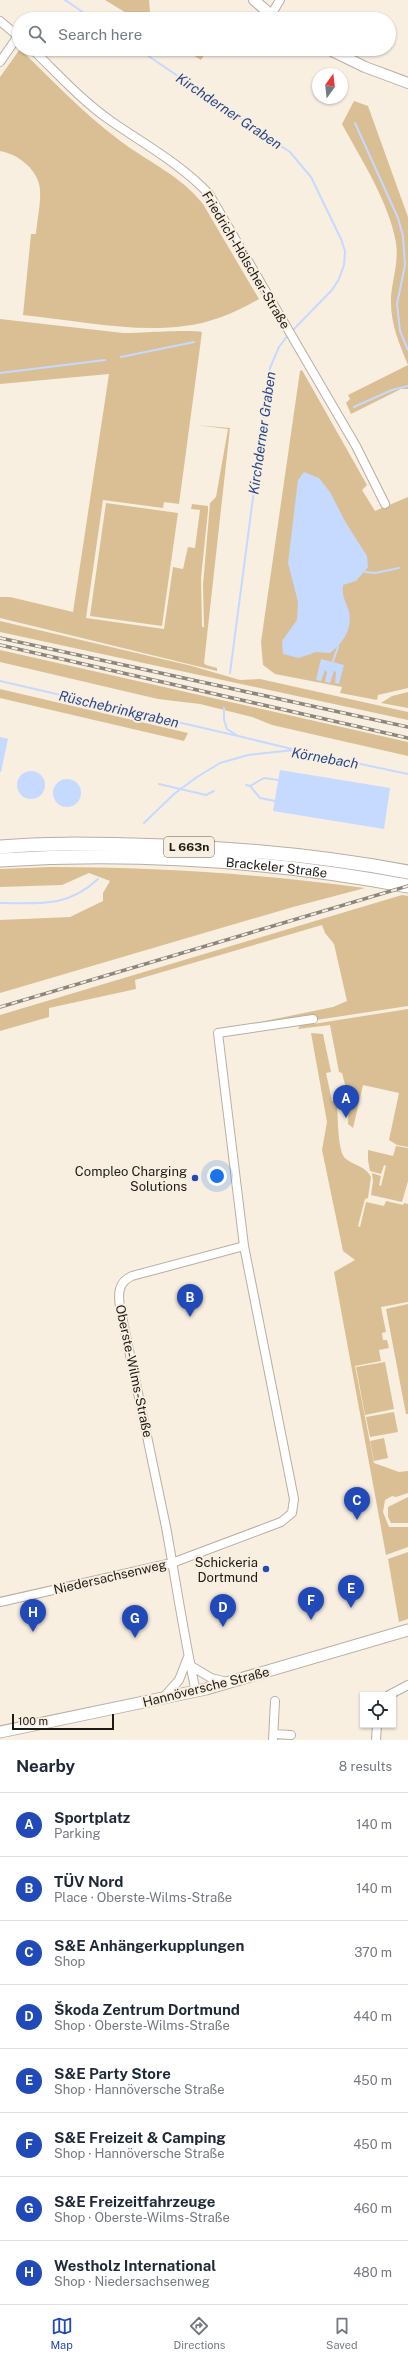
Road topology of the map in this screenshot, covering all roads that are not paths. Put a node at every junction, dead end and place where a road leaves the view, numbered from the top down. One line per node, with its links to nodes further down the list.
1 (254, 0): 3 (street)
2 (280, 0): 4 (street)
3 (268, 12)
4 (276, 12)
5 (0, 21): 6 (street)
6 (12, 32)
7 (12, 45): 10 (street)
8 (39, 56): 12 (street, Friedrich-Hölscher-Straße)
9 (342, 56): 11 (street)
10 (0, 62)
11 (408, 83)
12 (385, 504)
13 (0, 847): 15 (highway, Brackeler Straße / L 663n)
14 (0, 860): 16 (highway, Brackeler Straße / L 663n)
15 (408, 872)
16 (408, 886)
17 (313, 1019): 18 (street)
18 (244, 1246): 19 (street); 19 (street, Oberste-Wilms-Straße)
19 (172, 1563): 20 (street, Niedersachsenweg); 22 (street, Oberste-Wilms-Straße)
20 (0, 1602)
21 (408, 1630): 24 (main road, Hannöversche Straße)
22 (189, 1657): 23 (street, Oberste-Wilms-Straße); 28 (street)
23 (191, 1666): 24 (street); 26 (street, Oberste-Wilms-Straße)
24 (230, 1683): 26 (main road, Hannöversche Straße)
25 (408, 1685): 27 (street)
26 (196, 1692): 28 (main road, Hannöversche Straße)
27 (395, 1692)
28 (161, 1700): 31 (main road, Hannöversche Straße)
29 (275, 1702): 33 (street)
30 (377, 1728): 34 (street)
31 (0, 1732)
32 (291, 1735): 33 (street)
33 (274, 1737)
34 (376, 1740)

